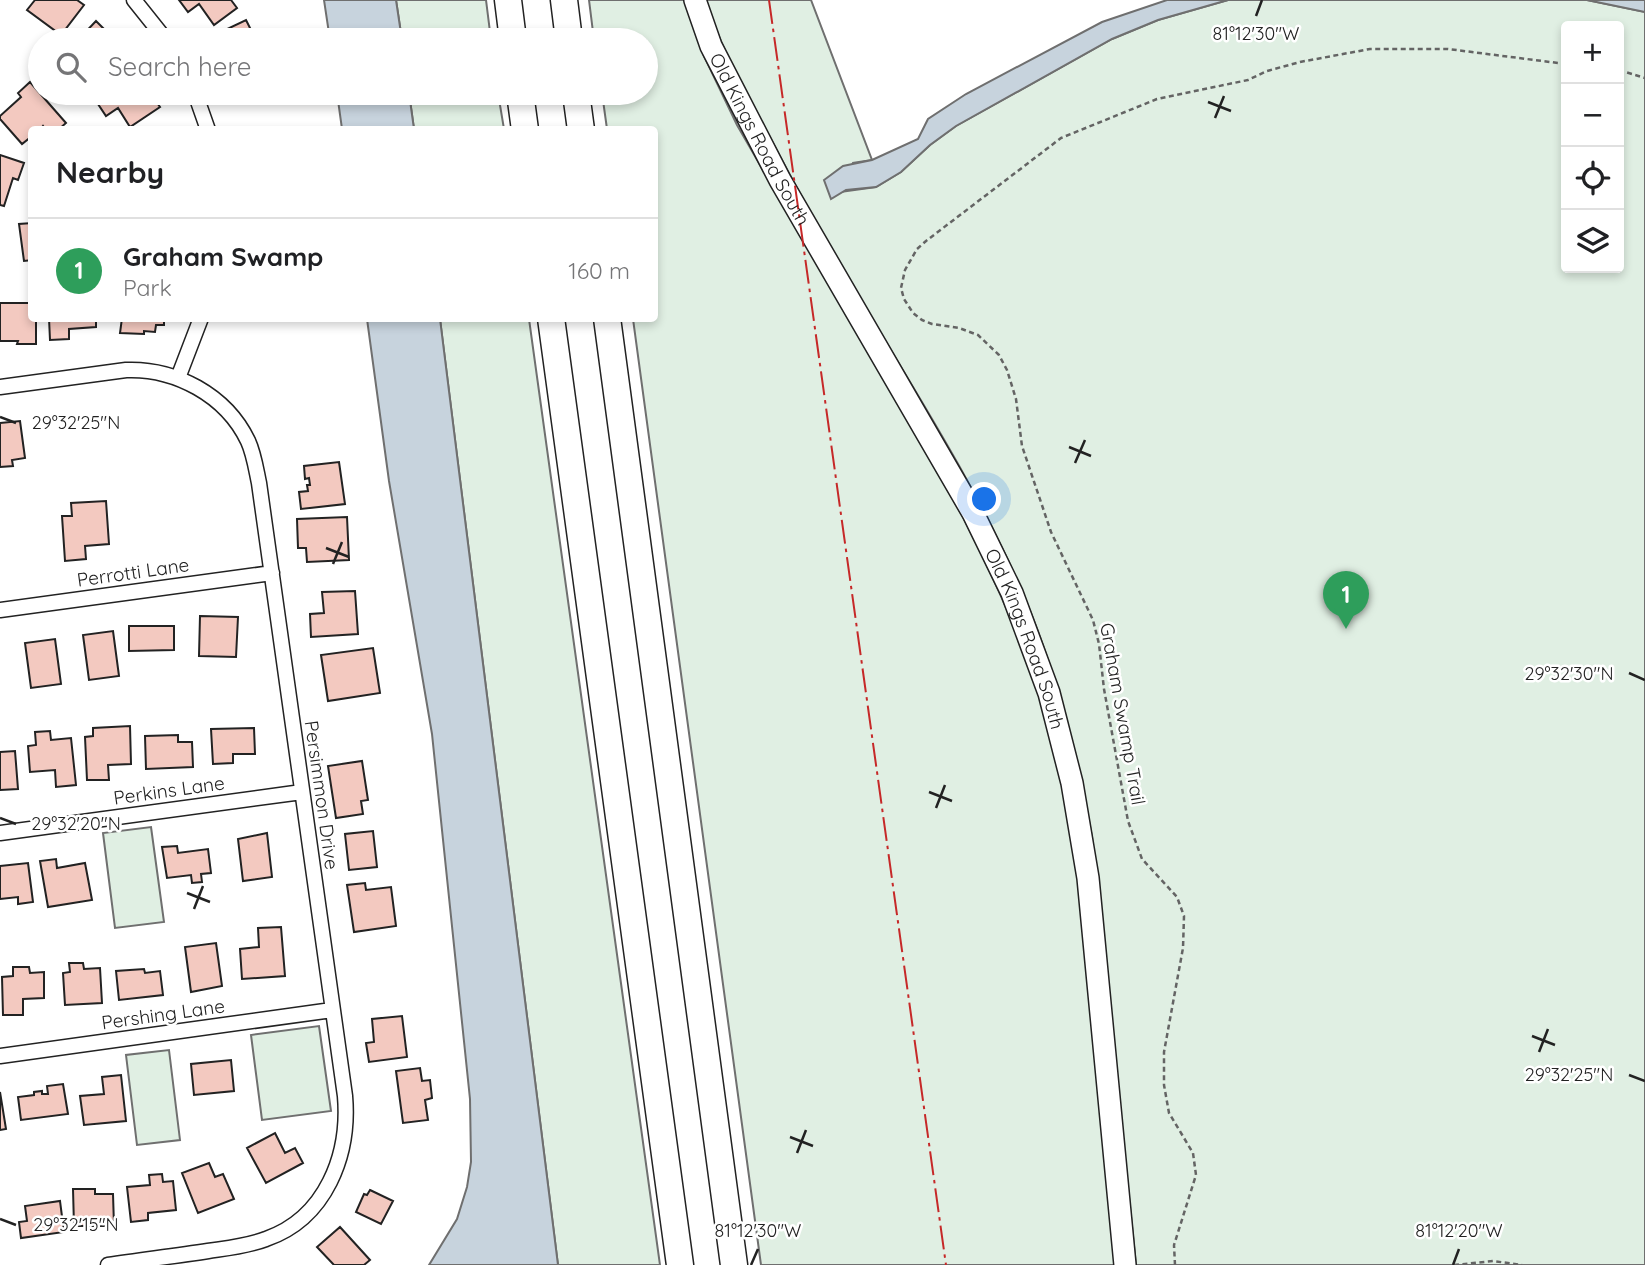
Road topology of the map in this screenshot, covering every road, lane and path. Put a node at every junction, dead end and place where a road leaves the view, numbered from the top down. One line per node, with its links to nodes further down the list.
1 (134, 0): 5 (street)
2 (508, 0): 6 (highway)
3 (564, 0): 7 (highway)
4 (695, 0): 31 (street, Old Kings Road South)
5 (156, 28)
6 (512, 28)
7 (568, 28)
8 (1561, 63): 32 (path, Graham Swamp Trail)
9 (1624, 72): 10 (path)
10 (1645, 78)
11 (199, 105): 14 (street)
12 (522, 105): 15 (highway)
13 (578, 105): 16 (highway)
14 (207, 126)
15 (524, 126)
16 (580, 126)
17 (199, 322): 20 (street)
18 (552, 322): 29 (highway)
19 (608, 322): 30 (highway)
20 (178, 378): 21 (street, Persimmon Drive); 22 (street, Persimmon Drive)
21 (0, 387)
22 (272, 573): 23 (street, Perrotti Lane); 24 (street, Persimmon Drive)
23 (0, 610)
24 (302, 792): 25 (street, Perkins Lane); 26 (street, Persimmon Drive)
25 (0, 833)
26 (332, 1010): 27 (street, Pershing Lane); 28 (street, Persimmon Drive)
27 (0, 1056)
28 (108, 1265)
29 (680, 1265)
30 (734, 1265)
31 (1125, 1265)
32 (1175, 1265)
33 (1454, 1265): 34 (path)
34 (1522, 1265)

